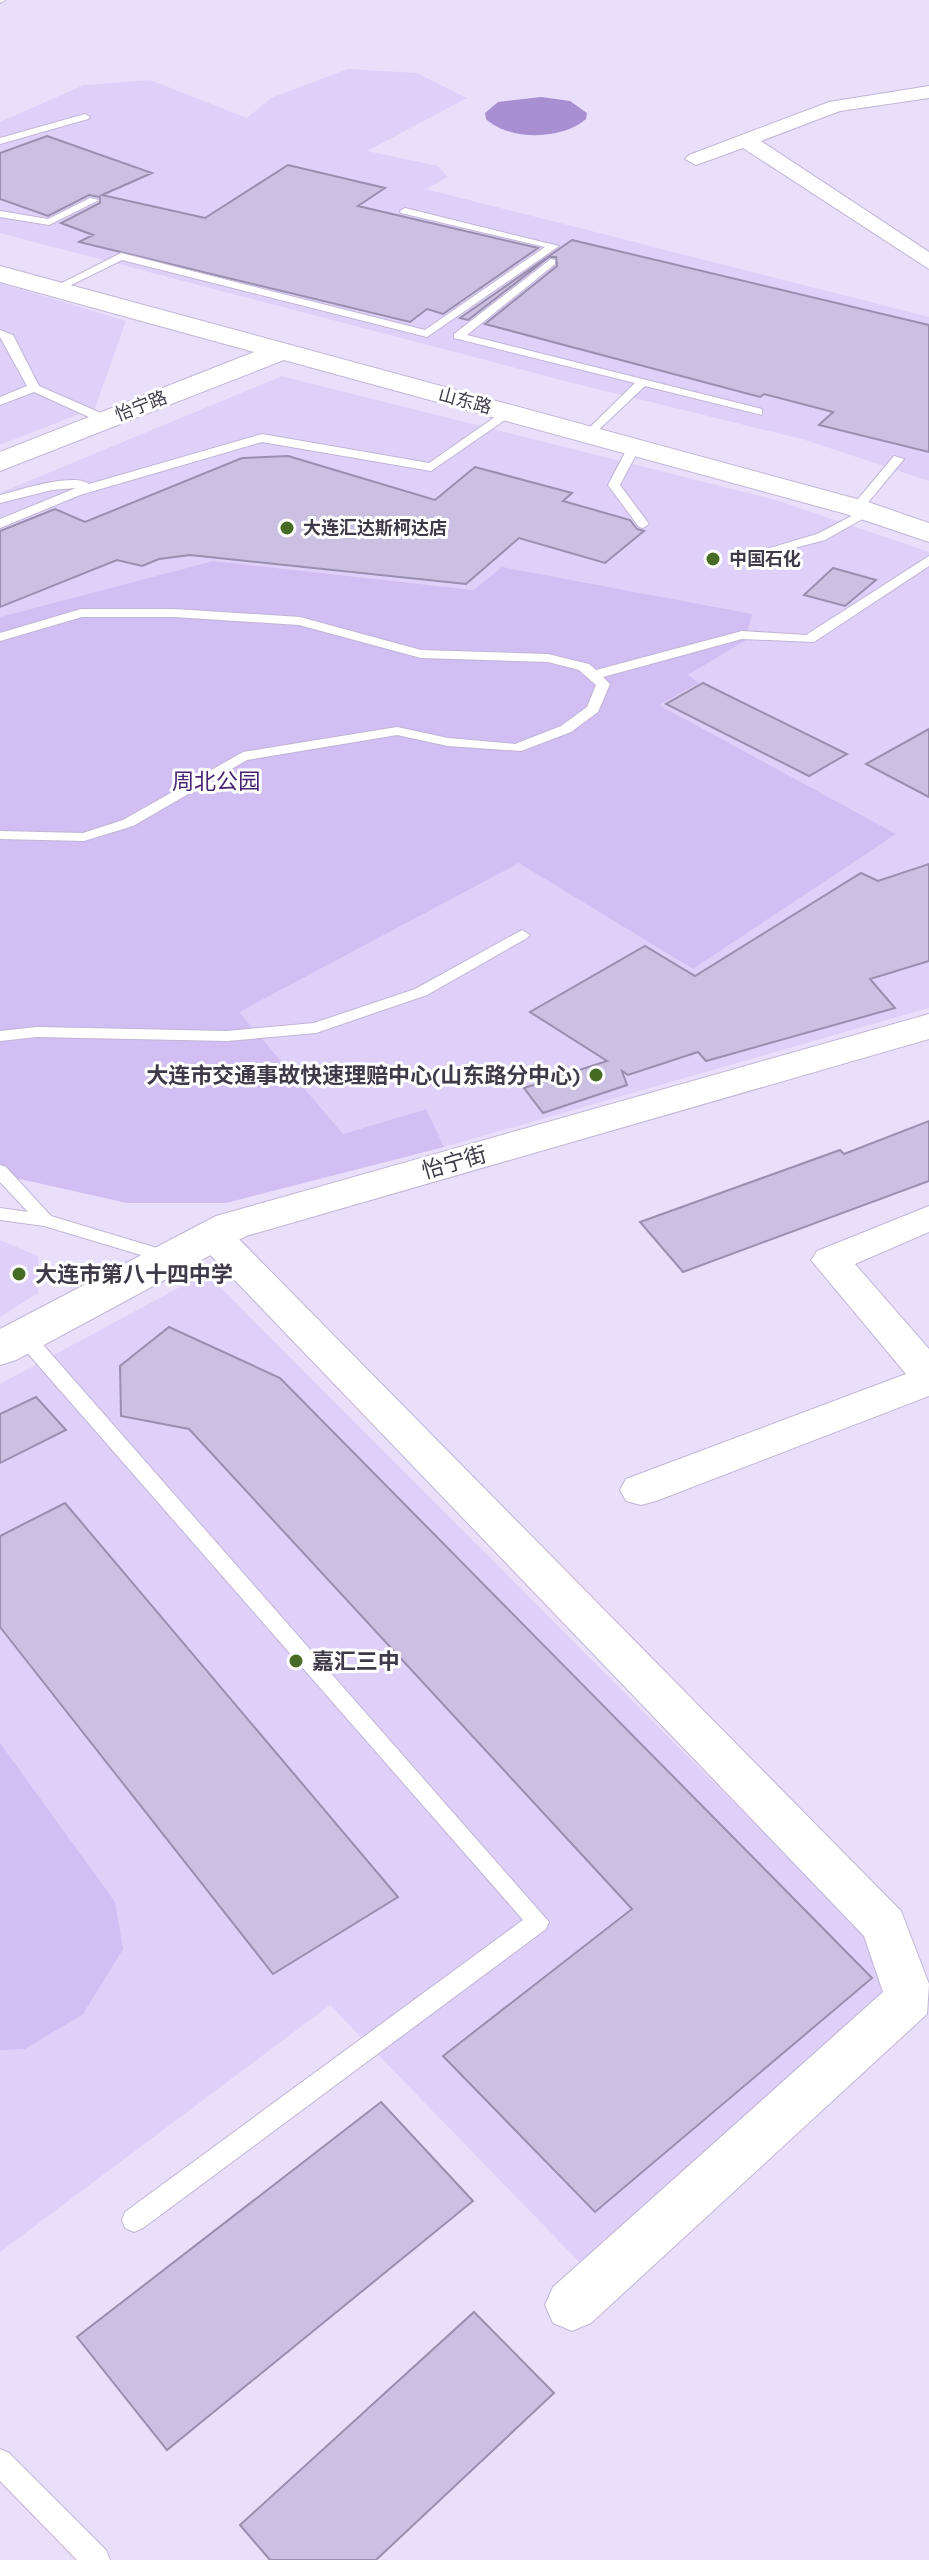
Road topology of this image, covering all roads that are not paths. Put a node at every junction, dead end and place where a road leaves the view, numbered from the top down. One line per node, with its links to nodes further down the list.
1 (929, 92): 3 (street)
2 (85, 117): 4 (lane)
3 (745, 140): 5 (street); 10 (street)
4 (0, 141)
5 (696, 159)
6 (94, 200): 8 (lane)
7 (405, 211): 12 (lane)
8 (0, 214)
9 (552, 261): 15 (lane)
10 (929, 262)
11 (0, 274): 12 (main road, 山东路)
12 (55, 289): 14 (main road, 山东路)
13 (0, 333): 16 (lane)
14 (282, 351): 19 (main road, 山东路); 20 (main road, 怡宁路)
15 (643, 382): 18 (lane); 21 (lane)
16 (34, 388): 17 (lane); 20 (lane)
17 (0, 401)
18 (758, 412)
19 (509, 413): 21 (main road, 山东路); 25 (lane)
20 (106, 420): 24 (main road, 怡宁路)
21 (589, 435): 22 (main road, 山东路)
22 (634, 447): 27 (main road, 山东路); 29 (lane)
23 (898, 459): 27 (lane)
24 (0, 462)
25 (106, 483): 26 (lane); 28 (lane)
26 (0, 499)
27 (863, 510): 30 (main road, 山东路); 31 (lane)
28 (0, 524)
29 (643, 524)
30 (929, 533)
31 (752, 555)
32 (929, 560): 34 (lane)
33 (0, 637): 34 (lane)
34 (594, 675): 35 (lane)
35 (0, 835)
36 (522, 935): 38 (lane)
37 (929, 1026): 43 (main road, 怡宁街)
38 (0, 1036)
39 (0, 1171): 42 (lane)
40 (0, 1214): 42 (lane)
41 (929, 1218): 46 (street)
42 (45, 1220): 44 (lane)
43 (213, 1235): 44 (main road, 怡宁街); 49 (street)
44 (171, 1258): 45 (main road, 怡宁街)
45 (12, 1342): 48 (lane)
46 (929, 1378): 47 (street)
47 (641, 1490)
48 (134, 2220)
49 (572, 2305)
50 (0, 2462): 51 (lane)
51 (91, 2558)

